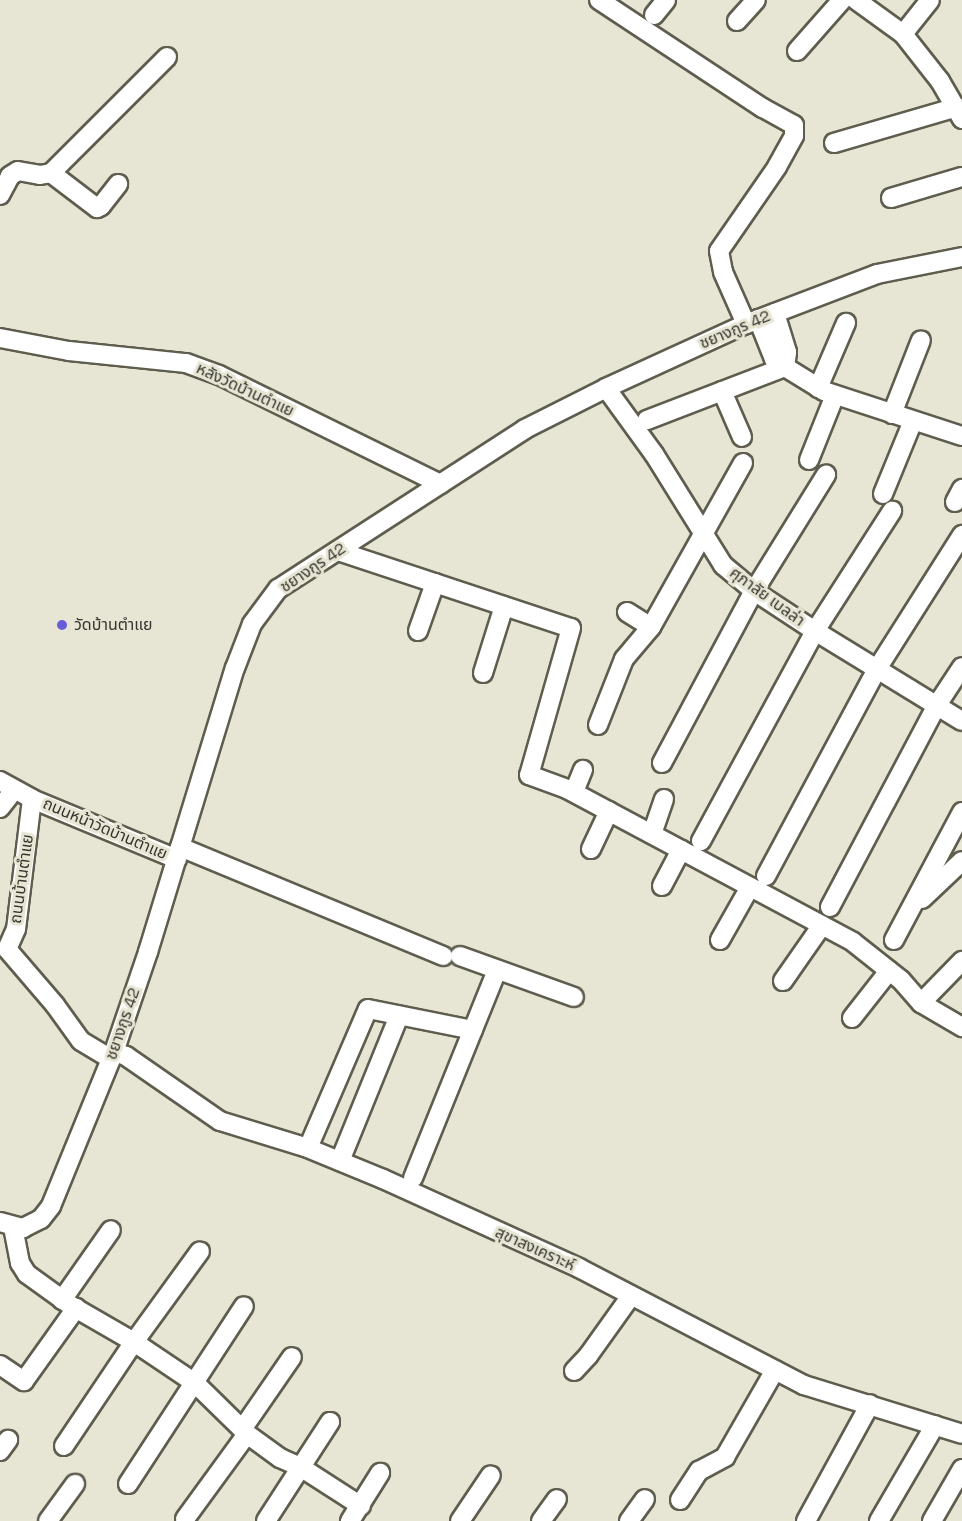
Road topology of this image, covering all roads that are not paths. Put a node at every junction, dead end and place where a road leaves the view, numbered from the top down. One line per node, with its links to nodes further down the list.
1 (600, 0): 20 (street)
2 (666, 0): 7 (street)
3 (756, 0): 8 (street)
4 (842, 0): 10 (street)
5 (856, 0): 9 (street)
6 (930, 0): 9 (street)
7 (654, 15)
8 (737, 21)
9 (903, 34): 12 (street)
10 (797, 51)
11 (167, 57): 14 (street)
12 (960, 112): 13 (street)
13 (834, 142)
14 (51, 173): 16 (street); 17 (street)
15 (962, 177): 18 (street)
16 (118, 184)
17 (0, 195)
18 (891, 198)
19 (962, 257): 20 (street, ชยางกูร 42)
20 (760, 319): 24 (street); 25 (street, ชยางกูร 42)
21 (846, 323): 26 (street)
22 (0, 338): 36 (street, หลังวัดบ้านตำแย)
23 (921, 340): 28 (street)
24 (785, 367): 26 (street); 27 (street)
25 (606, 388): 36 (street, ชยางกูร 42); 39 (street, ศุภาลัย เบลล่า)
26 (826, 391): 28 (street); 33 (street)
27 (722, 392): 29 (street); 32 (street)
28 (892, 414): 30 (street)
29 (647, 420)
30 (913, 421): 31 (street); 37 (street)
31 (962, 436)
32 (742, 437)
33 (809, 460)
34 (743, 463): 39 (street)
35 (826, 475): 43 (street)
36 (441, 484): 41 (street, ชยางกูร 42)
37 (883, 495)
38 (892, 511): 48 (street)
39 (702, 532): 43 (street, ศุภาลัย เบลล่า); 46 (street)
40 (962, 535): 50 (street)
41 (338, 551): 42 (street); 68 (street, ชยางกูร 42)
42 (435, 583): 44 (street); 47 (street)
43 (754, 591): 48 (street, ศุภาลัย เบลล่า); 55 (street)
44 (504, 606): 51 (street); 58 (street)
45 (627, 612): 46 (street)
46 (651, 627): 54 (street)
47 (418, 631)
48 (815, 631): 50 (street, ศุภาลัย เบลล่า); 65 (street)
49 (962, 668): 52 (street)
50 (877, 669): 52 (street, ศุภาลัย เบลล่า); 70 (street)
51 (483, 674)
52 (937, 705): 53 (street, ศุภาลัย เบลล่า); 73 (street)
53 (962, 721)
54 (598, 725)
55 (662, 763)
56 (583, 770): 58 (street)
57 (7, 786): 59 (street); 61 (street)
58 (574, 792): 62 (street)
59 (32, 799): 68 (street, ถนนหน้าวัดบ้านตำแย); 78 (street, ถนนบ้านตำแย)
60 (664, 799): 64 (street)
61 (0, 808)
62 (609, 811): 64 (street); 66 (street)
63 (961, 814): 74 (street)
64 (652, 834): 67 (street)
65 (701, 841)
66 (591, 849)
67 (681, 850): 71 (street); 72 (street)
68 (179, 853): 80 (street, ถนนหน้าวัดบ้านตำแย); 89 (street, ชยางกูร 42)
69 (962, 861): 74 (street)
70 (766, 876)
71 (662, 886)
72 (750, 887): 75 (street); 76 (street)
73 (830, 907)
74 (910, 910): 77 (street)
75 (822, 925): 81 (street); 82 (street)
76 (720, 940)
77 (894, 940)
78 (4, 952): 89 (street, ถนนบ้านตำแย)
79 (962, 961): 84 (street)
80 (497, 970): 83 (street, ถนนหน้าวัดบ้านตำแย); 88 (street)
81 (889, 971): 84 (street); 86 (street)
82 (783, 981)
83 (574, 997)
84 (921, 1003): 87 (street)
85 (399, 1016): 88 (street); 90 (street); 91 (street)
86 (852, 1018)
87 (962, 1027)
88 (473, 1030): 94 (street)
89 (113, 1055): 92 (street, สุขาสงเคราะห์); 95 (street, ชยางกูร 42)
90 (324, 1110): 91 (street); 92 (street)
91 (355, 1124): 93 (street)
92 (308, 1148): 93 (street, สุขาสงเคราะห์)
93 (340, 1161): 98 (street, สุขาสงเคราะห์)
94 (413, 1178)
95 (4, 1224): 99 (street)
96 (111, 1230): 99 (street)
97 (200, 1251): 101 (street)
98 (631, 1296): 104 (street, สุขาสงเคราะห์); 105 (street)
99 (69, 1304): 101 (street); 103 (street)
100 (244, 1306): 106 (street)
101 (135, 1342): 106 (street); 112 (street)
102 (292, 1357): 110 (street)
103 (0, 1365)
104 (775, 1370): 107 (street, สุขาสงเคราะห์); 121 (street)
105 (574, 1371)
106 (195, 1383): 110 (street); 118 (street)
107 (870, 1404): 109 (street, สุขาสงเคราะห์); 129 (street)
108 (330, 1422): 113 (street)
109 (935, 1425): 111 (street, สุขาสงเคราะห์); 130 (street)
110 (245, 1431): 113 (street); 123 (street)
111 (962, 1434)
112 (64, 1446)
113 (302, 1468): 122 (street); 125 (street)
114 (962, 1469): 131 (street)
115 (380, 1473): 122 (street)
116 (491, 1475): 126 (street)
117 (75, 1484): 124 (street)
118 (128, 1484)
119 (557, 1498): 127 (street)
120 (645, 1498): 128 (street)
121 (680, 1500)
122 (356, 1514)
123 (185, 1519)
124 (48, 1521)
125 (266, 1521)
126 (460, 1521)
127 (541, 1521)
128 (629, 1521)
129 (806, 1521)
130 (879, 1521)
131 (932, 1521)

